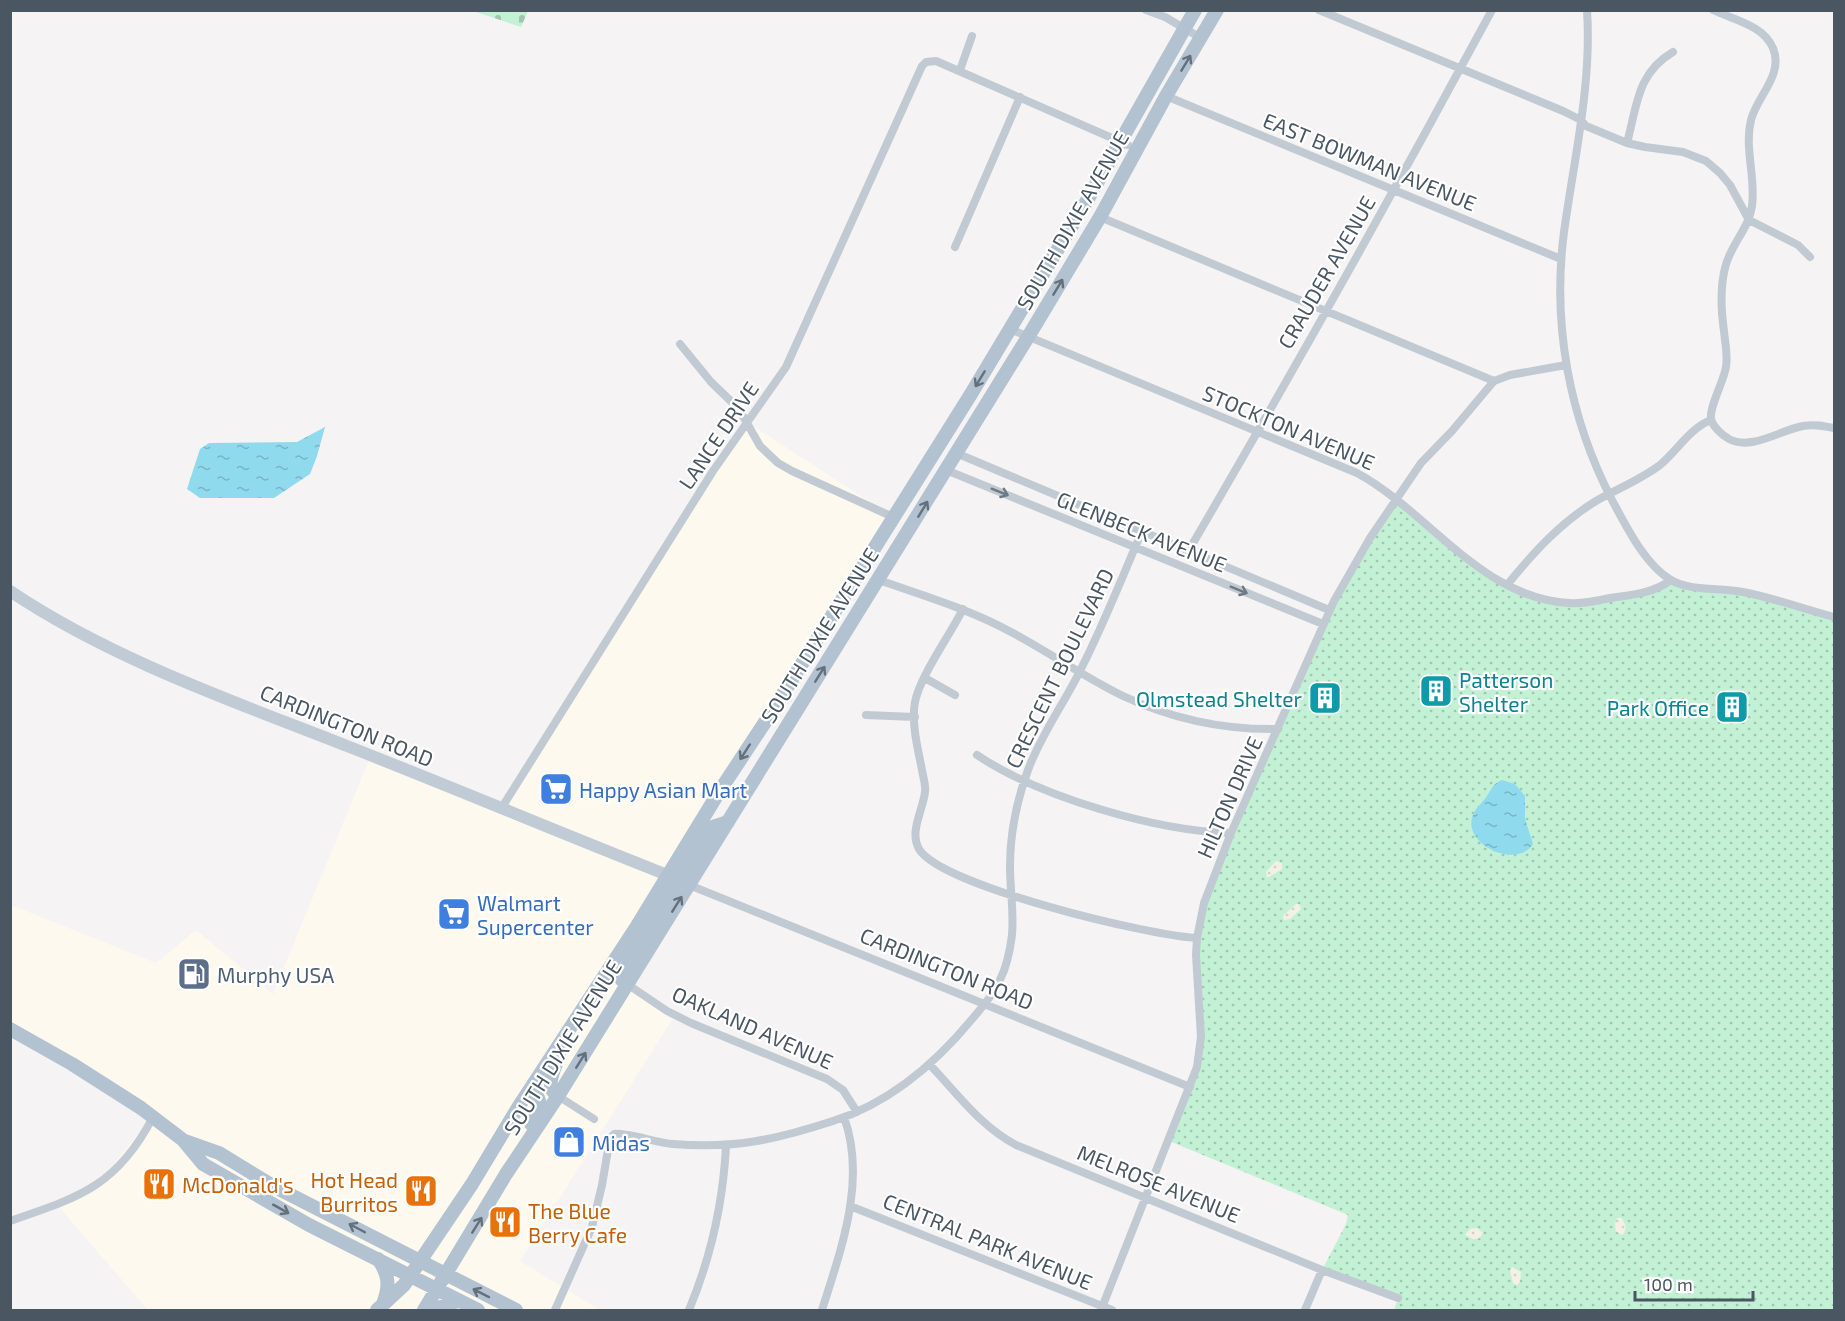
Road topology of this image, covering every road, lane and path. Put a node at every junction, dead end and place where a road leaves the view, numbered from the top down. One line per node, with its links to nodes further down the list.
1 (1146, 10): 10 (street)
2 (1195, 10): 10 (main road, SOUTH DIXIE AVENUE)
3 (1217, 10): 12 (main road, SOUTH DIXIE AVENUE)
4 (1319, 10): 14 (street)
5 (1492, 10): 14 (street, CRAUDER AVENUE)
6 (1587, 10): 18 (street)
7 (1713, 10): 9 (street)
8 (1741, 10): 9 (street)
9 (1735, 18): 24 (street)
10 (1184, 30): 12 (street); 19 (main road, SOUTH DIXIE AVENUE)
11 (972, 36): 15 (street)
12 (1201, 38): 16 (main road, SOUTH DIXIE AVENUE, one-way to 12)
13 (1673, 52): 20 (street)
14 (1461, 69): 18 (street); 21 (street, CRAUDER AVENUE)
15 (960, 70): 17 (street); 35 (street, LANCE DRIVE)
16 (1169, 91): 19 (main road); 21 (street, EAST BOWMAN AVENUE); 22 (main road, SOUTH DIXIE AVENUE)
17 (1020, 97): 19 (street); 25 (street)
18 (1581, 120): 20 (street); 27 (street)
19 (1124, 143): 22 (main road); 29 (main road, SOUTH DIXIE AVENUE)
20 (1627, 143): 24 (street)
21 (1393, 191): 27 (street, EAST BOWMAN AVENUE); 28 (street, CRAUDER AVENUE)
22 (1110, 199): 23 (main road, SOUTH DIXIE AVENUE)
23 (1100, 217): 28 (street); 30 (main road, SOUTH DIXIE AVENUE, one-way to 23)
24 (1749, 220): 26 (street); 34 (street)
25 (955, 247)
26 (1810, 258)
27 (1561, 259): 32 (street)
28 (1326, 311): 33 (street); 37 (street, CRAUDER AVENUE)
29 (1010, 329): 30 (street, STOCKTON AVENUE); 42 (main road, SOUTH DIXIE AVENUE, one-way to 42)
30 (1028, 337): 37 (street, STOCKTON AVENUE); 38 (main road, SOUTH DIXIE AVENUE)
31 (680, 344): 35 (street)
32 (1566, 365): 33 (street); 40 (street)
33 (1494, 381): 41 (street, HILTON DRIVE)
34 (1711, 420): 36 (street); 40 (street)
35 (747, 422): 42 (street); 62 (street, LANCE DRIVE)
36 (1834, 428)
37 (1257, 432): 41 (street, STOCKTON AVENUE); 45 (street, CRAUDER AVENUE)
38 (956, 453): 39 (main road, SOUTH DIXIE AVENUE); 43 (street, GLENBECK AVENUE)
39 (946, 470): 44 (street, GLENBECK AVENUE, one-way to 44); 46 (main road, SOUTH DIXIE AVENUE, one-way to 39)
40 (1609, 494): 47 (street); 48 (street)
41 (1397, 499): 48 (street, STOCKTON AVENUE); 51 (street, HILTON DRIVE)
42 (893, 517): 64 (main road, SOUTH DIXIE AVENUE, one-way to 64)
43 (1142, 531): 44 (street, CRESCENT BOULEVARD); 45 (street, GLENBECK AVENUE)
44 (1135, 548): 53 (street, GLENBECK AVENUE, one-way to 53); 54 (street, CRESCENT BOULEVARD)
45 (1189, 550): 51 (street, GLENBECK AVENUE)
46 (879, 580): 50 (street); 64 (main road, SOUTH DIXIE AVENUE, one-way to 46)
47 (1671, 580): 48 (street, STOCKTON AVENUE); 52 (street)
48 (1506, 585)
49 (10, 591): 62 (street, CARDINGTON ROAD)
50 (963, 609): 54 (street); 55 (street)
51 (1329, 610): 53 (street, HILTON DRIVE)
52 (1834, 617)
53 (1323, 624): 59 (street, HILTON DRIVE)
54 (1080, 672): 59 (street); 61 (street, CRESCENT BOULEVARD)
55 (925, 678): 56 (street); 58 (street)
56 (954, 695)
57 (866, 714): 58 (street)
58 (915, 717): 65 (street)
59 (1278, 729): 63 (street, HILTON DRIVE)
60 (977, 755): 61 (street)
61 (1024, 781): 63 (street); 65 (street, CRESCENT BOULEVARD)
62 (501, 809): 64 (street, CARDINGTON ROAD)
63 (1232, 833): 67 (street, HILTON DRIVE)
64 (677, 880): 66 (main road, SOUTH DIXIE AVENUE); 68 (main road, SOUTH DIXIE AVENUE, one-way to 64); 70 (street, CARDINGTON ROAD)
65 (1012, 895): 67 (street); 70 (street, CRESCENT BOULEVARD)
66 (637, 926): 68 (main road); 69 (main road, SOUTH DIXIE AVENUE)
67 (1197, 938): 74 (street, HILTON DRIVE)
68 (627, 984): 69 (main road); 76 (main road, SOUTH DIXIE AVENUE, one-way to 68); 77 (street, OAKLAND AVENUE)
69 (590, 1000): 72 (main road, SOUTH DIXIE AVENUE)
70 (985, 1004): 73 (street, CRESCENT BOULEVARD); 74 (street, CARDINGTON ROAD)
71 (10, 1029): 78 (main road)
72 (564, 1039): 75 (main road, SOUTH DIXIE AVENUE); 76 (main road)
73 (930, 1065): 77 (street, CRESCENT BOULEVARD); 84 (street, MELROSE AVENUE)
74 (1190, 1087): 84 (street, HILTON DRIVE)
75 (531, 1089): 83 (main road); 87 (main road, SOUTH DIXIE AVENUE)
76 (558, 1096): 80 (street); 83 (main road, SOUTH DIXIE AVENUE)
77 (857, 1112): 79 (street, CRESCENT BOULEVARD)
78 (153, 1117): 81 (main road); 86 (street)
79 (844, 1117): 82 (street, CRESCENT BOULEVARD); 85 (street)
80 (594, 1119)
81 (183, 1140): 88 (main road, one-way to 81); 89 (main road, one-way to 89)
82 (726, 1146): 103 (street, CRESCENT BOULEVARD); 104 (street)
83 (506, 1174): 93 (main road, SOUTH DIXIE AVENUE, one-way to 83)
84 (1146, 1197): 91 (street, MELROSE AVENUE); 98 (street, HILTON DRIVE)
85 (850, 1206): 98 (street, CENTRAL PARK AVENUE); 105 (street)
86 (10, 1221)
87 (441, 1229): 88 (main road); 90 (main road, SOUTH DIXIE AVENUE)
88 (393, 1247): 90 (main road)
89 (378, 1259): 92 (main road); 97 (main road)
90 (419, 1260): 92 (main road, SOUTH DIXIE AVENUE); 93 (main road)
91 (1322, 1270): 95 (street, MELROSE AVENUE); 107 (street)
92 (410, 1274): 94 (main road); 97 (main road, SOUTH DIXIE AVENUE)
93 (446, 1275): 94 (main road, SOUTH DIXIE AVENUE); 102 (main road, one-way to 93)
94 (437, 1289): 96 (main road); 99 (main road, SOUTH DIXIE AVENUE)
95 (1398, 1298)
96 (458, 1301): 100 (main road); 101 (main road)
97 (380, 1308)
98 (1102, 1309): 106 (street, CENTRAL PARK AVENUE)
99 (424, 1311)
100 (432, 1311)
101 (478, 1311)
102 (516, 1311)
103 (555, 1311)
104 (689, 1311)
105 (822, 1311)
106 (1112, 1311)
107 (1305, 1311)

